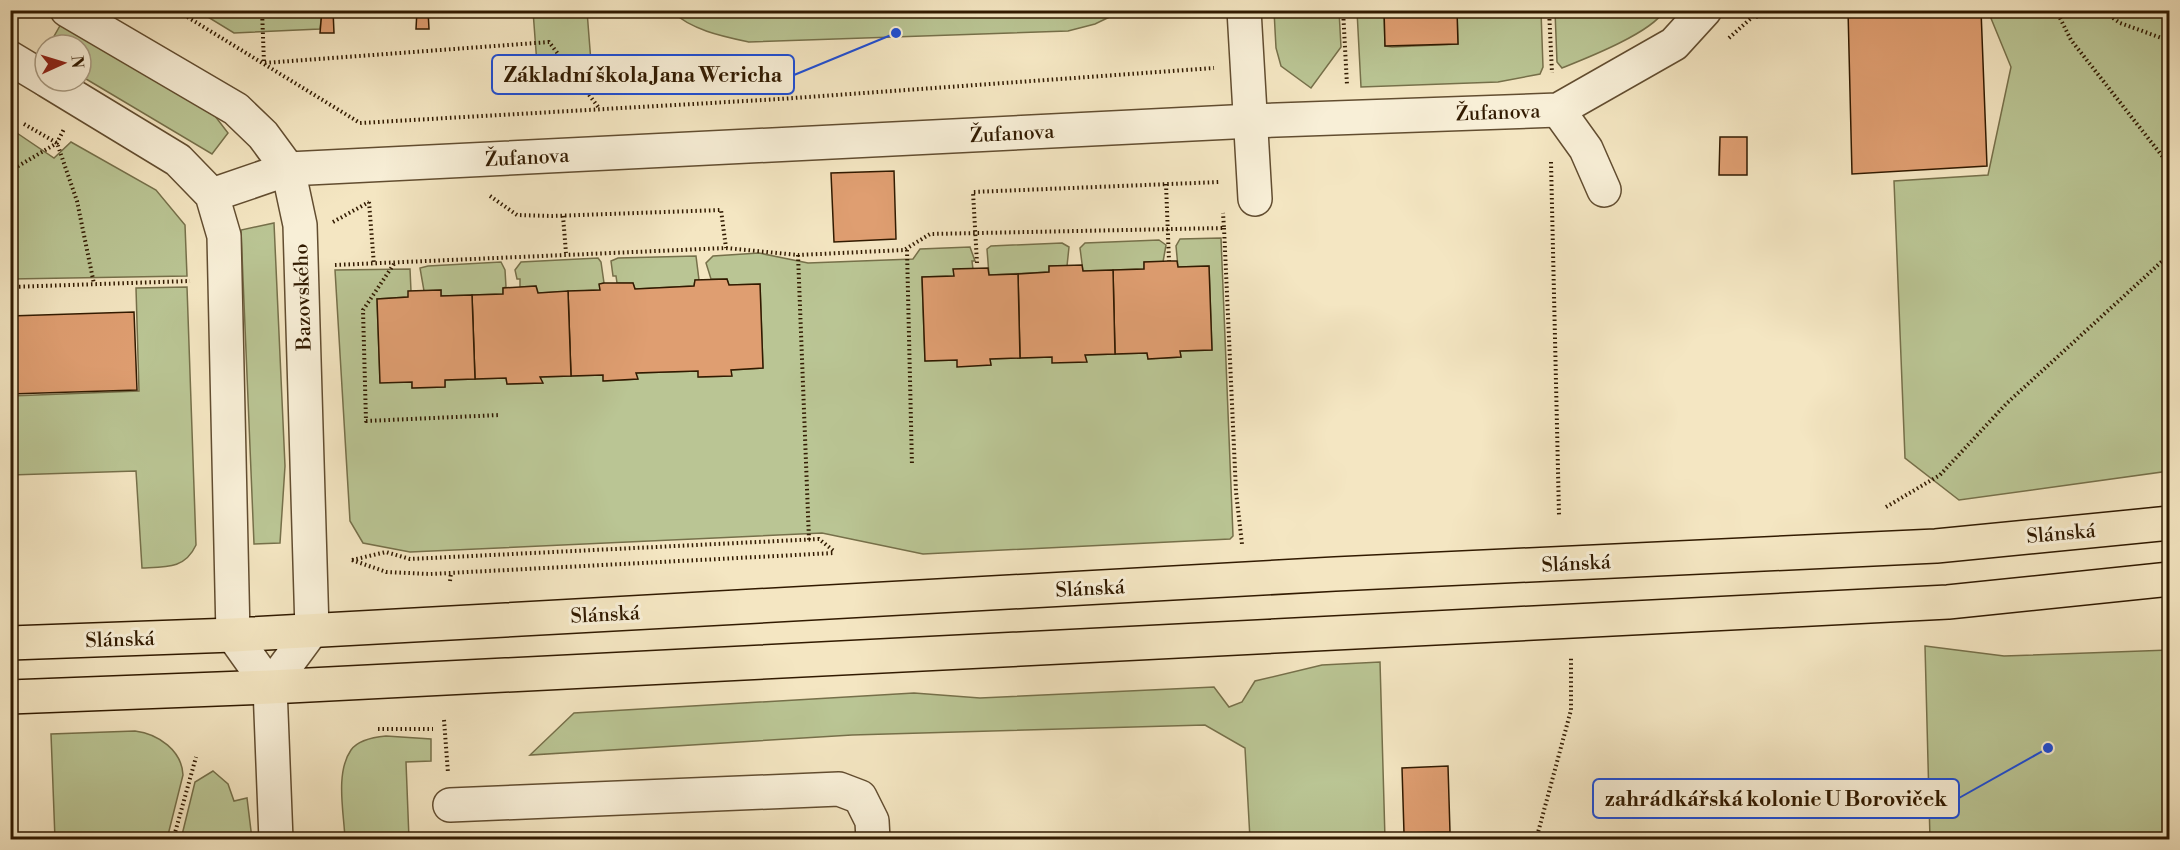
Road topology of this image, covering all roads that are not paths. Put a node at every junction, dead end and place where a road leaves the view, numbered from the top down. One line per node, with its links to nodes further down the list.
1 (67, 10): 9 (street, Bazovského)
2 (1245, 10): 8 (street)
3 (1705, 10): 7 (street, Žufanova)
4 (10, 58): 5 (street)
5 (33, 72)
6 (67, 93): 11 (street)
7 (1558, 110): 8 (street, Žufanova); 10 (street)
8 (1252, 121): 9 (street, Žufanova); 12 (street)
9 (288, 169): 11 (street, Žufanova); 15 (street, Bazovského)
10 (1604, 190)
11 (212, 195): 16 (street)
12 (1255, 199)
13 (2169, 523): 15 (main road, Slánská)
14 (2169, 579): 18 (main road)
15 (312, 630): 16 (main road, Slánská); 18 (street)
16 (233, 636): 17 (main road, Slánská); 18 (street)
17 (10, 643)
18 (270, 687): 19 (main road); 21 (street)
19 (10, 697)
20 (450, 805): 22 (street)
21 (276, 840)
22 (873, 840)

